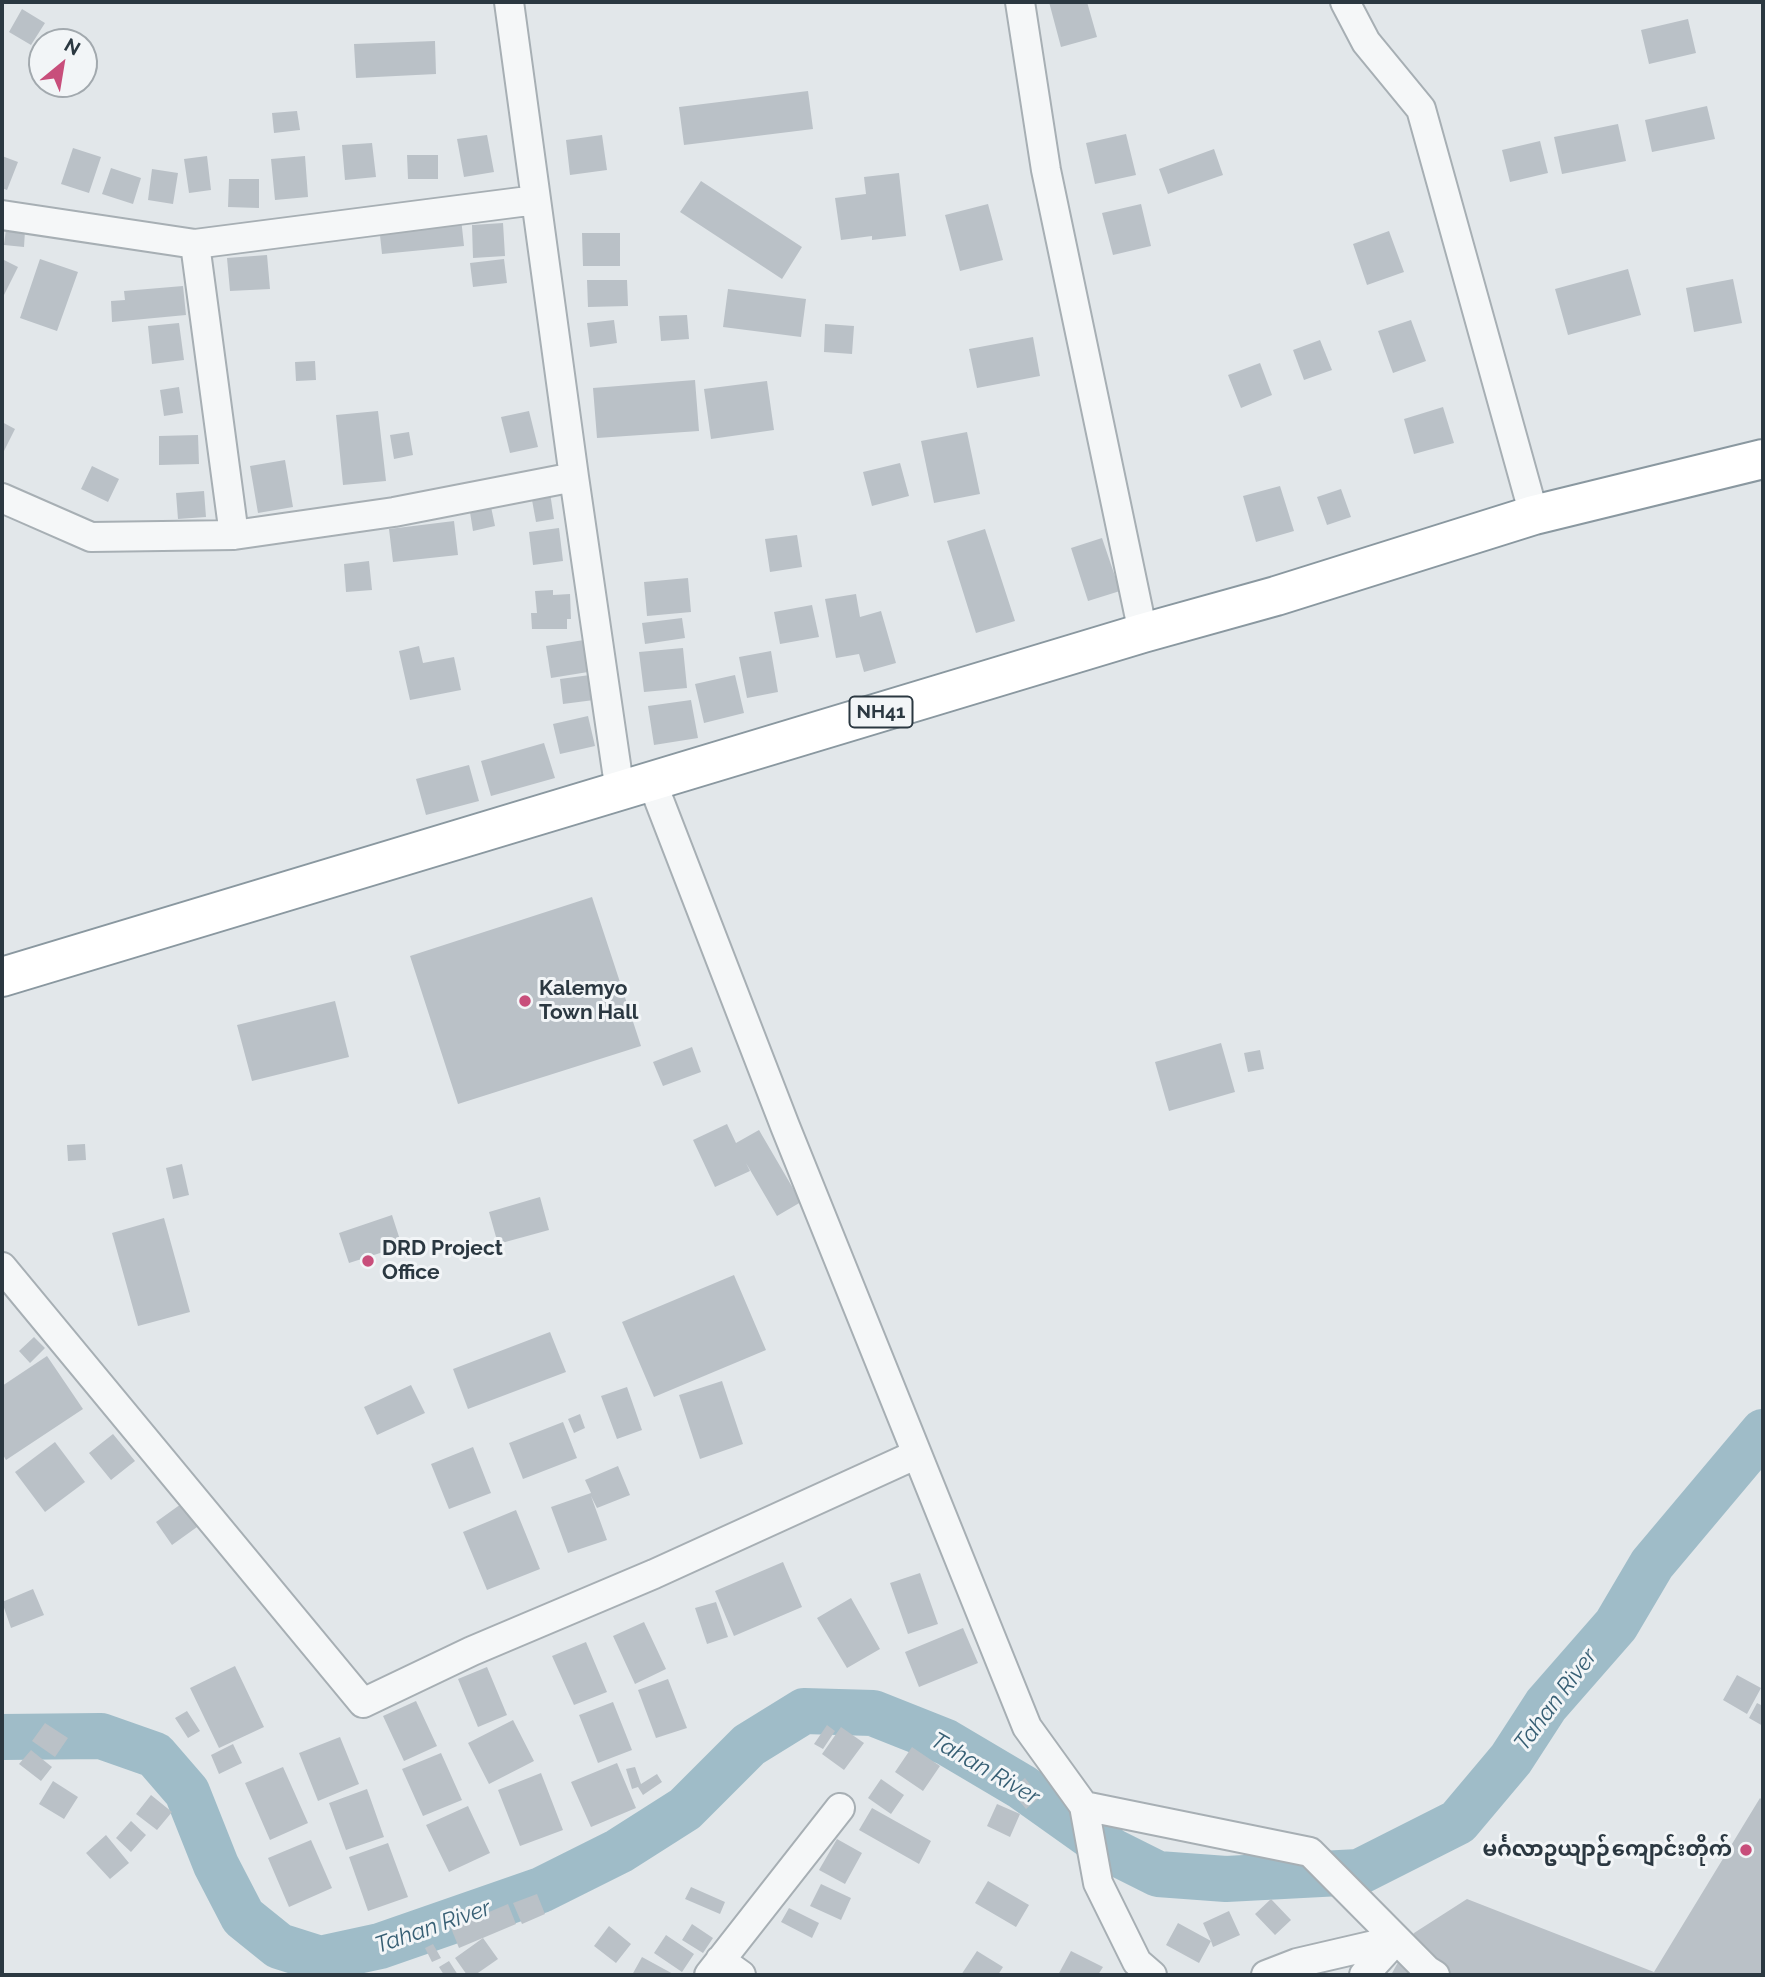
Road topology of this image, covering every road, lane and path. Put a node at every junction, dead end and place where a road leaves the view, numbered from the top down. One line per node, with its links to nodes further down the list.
1 (509, 2): 4 (street)
2 (1020, 2): 12 (street)
3 (1345, 2): 10 (street)
4 (536, 200): 6 (street); 8 (street)
5 (2, 215): 6 (street)
6 (195, 244): 11 (street)
7 (1763, 459): 10 (highway, NH41)
8 (574, 477): 11 (street); 13 (street)
9 (2, 498): 11 (street)
10 (1534, 515): 12 (highway, NH41)
11 (234, 535)
12 (1143, 633): 13 (highway, NH41)
13 (636, 787): 14 (highway, NH41); 16 (street)
14 (2, 977)
15 (2, 1267): 16 (street)
16 (915, 1455): 17 (street)
17 (1084, 1806): 19 (street); 21 (street)
18 (840, 1808): 20 (street)
19 (1396, 1940): 22 (street); 23 (street); 24 (street)
20 (723, 1970)
21 (1139, 1971)
22 (1266, 1975)
23 (1364, 1975)
24 (1435, 1975)

